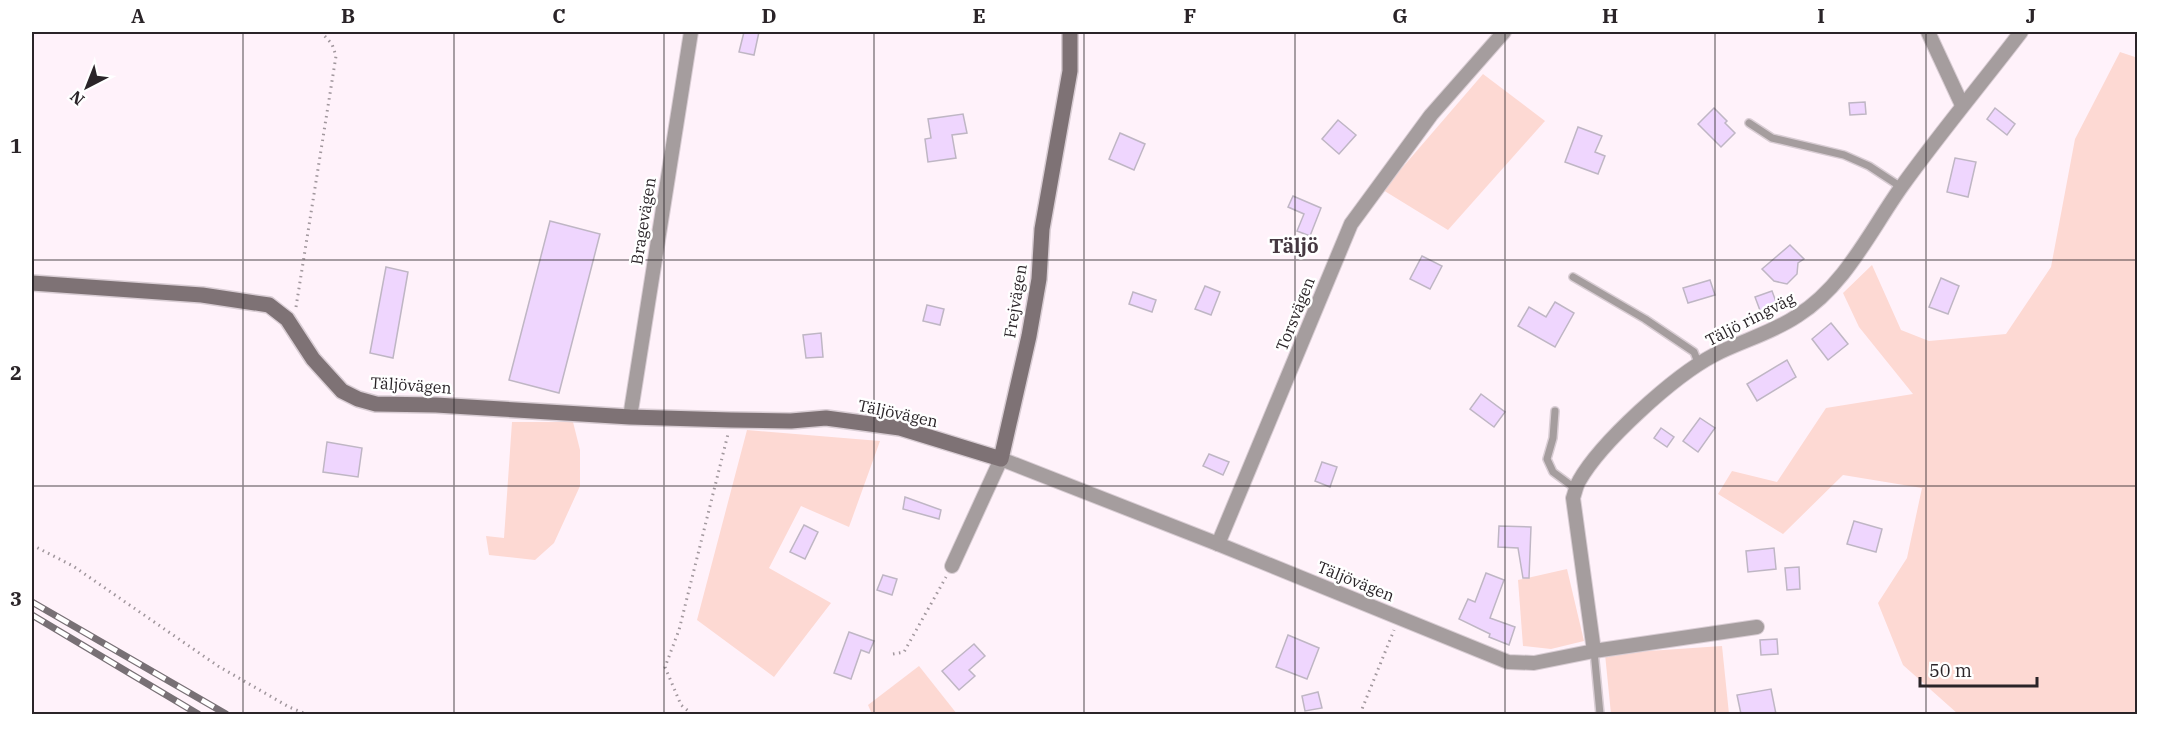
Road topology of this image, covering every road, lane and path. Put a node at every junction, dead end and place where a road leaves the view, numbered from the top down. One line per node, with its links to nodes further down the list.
1 (321, 32): 12 (path)
2 (691, 32): 15 (street, Bragevägen)
3 (1070, 32): 17 (street, Frejvägen)
4 (1504, 32): 19 (street, Torsvägen)
5 (1928, 32): 7 (street)
6 (2021, 32): 7 (street, Täljö ringväg)
7 (1962, 105): 9 (street, Täljö ringväg)
8 (1749, 123): 9 (lane)
9 (1901, 187): 13 (street, Täljö ringväg)
10 (1573, 277): 13 (lane)
11 (32, 283): 12 (street, Täljövägen)
12 (293, 327): 15 (street, Täljövägen)
13 (1699, 365): 18 (street, Täljö ringväg)
14 (1555, 411): 18 (lane)
15 (630, 417): 16 (street, Täljövägen)
16 (731, 420): 17 (street, Täljövägen); 27 (path)
17 (1001, 459): 19 (street, Täljövägen); 21 (street, Frejvägen)
18 (1576, 489): 24 (street)
19 (1218, 544): 22 (street, Täljövägen)
20 (32, 545): 26 (path)
21 (952, 566): 25 (path)
22 (1399, 618): 24 (street, Täljövägen); 28 (path)
23 (1757, 627): 24 (street, Täljövägen)
24 (1594, 651): 29 (lane)
25 (893, 654)
26 (306, 714)
27 (693, 714)
28 (1360, 714)
29 (1600, 714)

